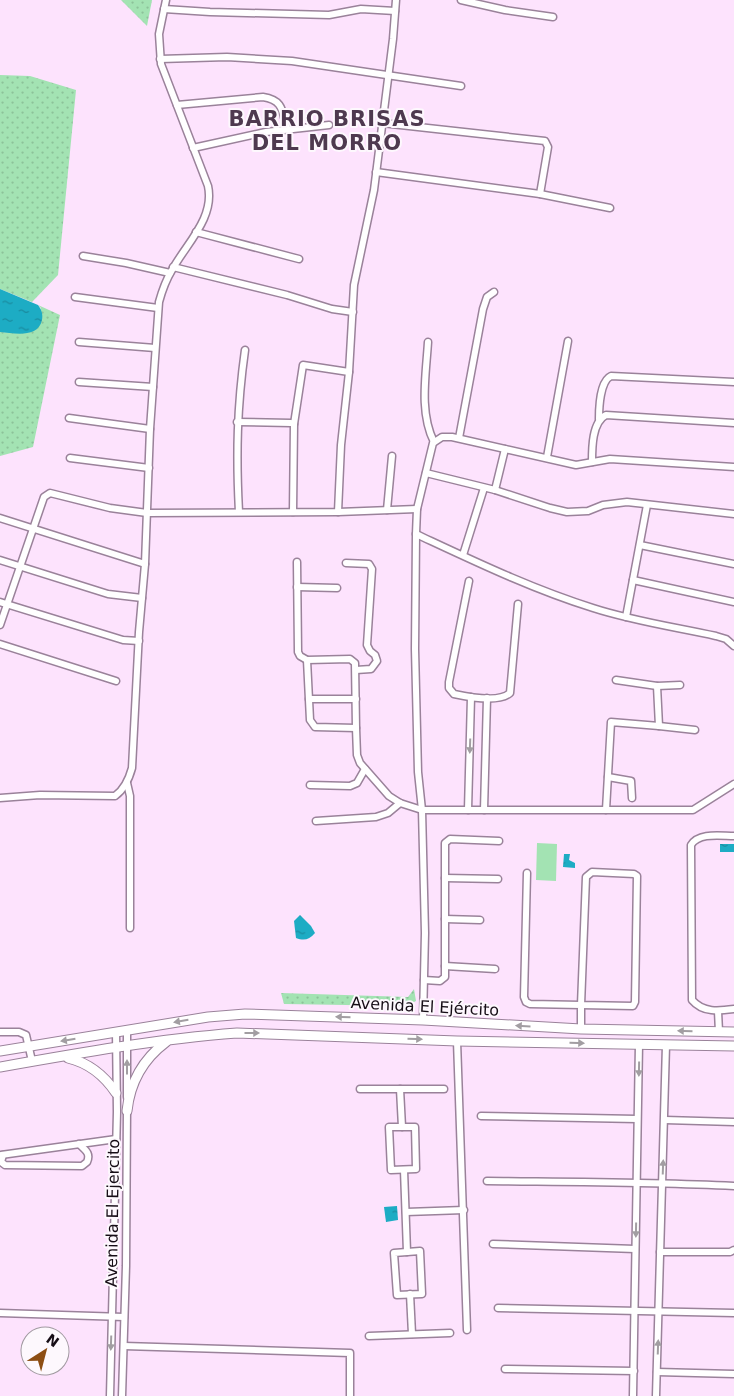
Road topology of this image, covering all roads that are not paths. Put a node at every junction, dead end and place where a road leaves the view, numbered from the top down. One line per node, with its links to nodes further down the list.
1 (166, 0): 4 (street)
2 (396, 0): 5 (street)
3 (461, 0): 6 (street)
4 (164, 9): 5 (street); 7 (street)
5 (395, 11): 8 (street)
6 (553, 17)
7 (160, 58): 8 (street); 10 (street)
8 (388, 76): 9 (street); 11 (street)
9 (461, 86)
10 (177, 104): 13 (street); 14 (street)
11 (382, 123): 15 (street); 16 (street)
12 (329, 125): 13 (street)
13 (287, 129): 14 (street)
14 (193, 148): 18 (street)
15 (376, 172): 16 (street); 25 (street)
16 (540, 194): 17 (street)
17 (610, 208)
18 (196, 232): 20 (street); 21 (street)
19 (83, 256): 21 (street)
20 (299, 259)
21 (171, 270): 24 (street); 25 (street)
22 (494, 292): 41 (street)
23 (75, 297): 24 (street)
24 (158, 308): 29 (street)
25 (353, 312): 31 (street)
26 (568, 340): 45 (street)
27 (79, 342): 29 (street)
28 (428, 342): 42 (street)
29 (155, 348): 34 (street)
30 (245, 350): 37 (street)
31 (348, 372): 39 (street); 58 (street)
32 (79, 382): 34 (street)
33 (734, 382): 36 (street)
34 (153, 387): 40 (street)
35 (69, 418): 40 (street)
36 (599, 419): 38 (street); 47 (street)
37 (237, 422): 39 (street); 56 (street)
38 (734, 423)
39 (294, 424): 57 (street)
40 (150, 429): 49 (street)
41 (458, 438): 42 (street); 43 (street)
42 (434, 442): 50 (street)
43 (505, 449): 45 (street); 52 (street)
44 (392, 456): 55 (street)
45 (547, 457): 47 (street)
46 (70, 458): 49 (street)
47 (592, 462): 48 (street)
48 (734, 466)
49 (149, 468): 59 (street)
50 (426, 473): 51 (street); 54 (street)
51 (484, 488): 52 (street); 65 (street)
52 (495, 490): 53 (street)
53 (647, 505): 60 (street); 64 (street)
54 (418, 509): 55 (street); 63 (street)
55 (387, 510): 58 (street)
56 (239, 512): 57 (street); 59 (street)
57 (293, 512): 58 (street)
58 (338, 512)
59 (147, 513): 62 (street); 69 (street)
60 (734, 514)
61 (0, 518): 62 (street)
62 (33, 529): 69 (street); 71 (street)
63 (416, 534): 65 (street); 107 (street)
64 (640, 545): 70 (street); 73 (street)
65 (463, 555): 81 (street)
66 (0, 560): 71 (street)
67 (297, 562): 74 (street)
68 (346, 563): 87 (street)
69 (144, 564): 76 (street)
70 (734, 564)
71 (21, 567): 76 (street); 80 (street)
72 (469, 580): 92 (street)
73 (633, 580): 78 (street); 81 (street)
74 (297, 587): 75 (street); 86 (street)
75 (337, 588)
76 (142, 598): 83 (street)
77 (0, 602): 80 (street)
78 (734, 602)
79 (518, 604): 93 (street)
80 (8, 605): 82 (street); 83 (street)
81 (626, 617): 84 (street)
82 (0, 625)
83 (139, 641): 101 (street)
84 (733, 642)
85 (0, 644): 89 (street)
86 (307, 660): 87 (street); 95 (street)
87 (356, 670): 94 (street)
88 (616, 680): 91 (street)
89 (116, 681)
90 (680, 685): 91 (street)
91 (657, 686): 96 (street)
92 (471, 697): 93 (street); 108 (street, one-way to 108)
93 (487, 698): 109 (street)
94 (356, 699): 95 (street); 97 (street)
95 (309, 700): 97 (street)
96 (659, 726): 98 (street); 100 (street)
97 (356, 728): 99 (street)
98 (695, 730)
99 (365, 769): 103 (street); 106 (street)
100 (608, 777): 105 (street); 110 (street)
101 (127, 782): 104 (street); 119 (street)
102 (734, 784): 110 (street)
103 (310, 785)
104 (0, 798)
105 (632, 798)
106 (400, 803): 107 (street); 111 (street)
107 (422, 810): 108 (street); 122 (street)
108 (468, 810): 109 (street)
109 (484, 810): 110 (street)
110 (606, 810)
111 (316, 821)
112 (734, 836): 125 (street)
113 (499, 841): 115 (street)
114 (527, 873): 123 (street)
115 (444, 878): 116 (street); 117 (street)
116 (498, 879)
117 (445, 919): 118 (street); 120 (street)
118 (480, 920)
119 (130, 928)
120 (444, 966): 121 (street); 122 (street)
121 (496, 969)
122 (424, 980): 126 (street)
123 (582, 1005): 123 (street); 128 (street)
124 (734, 1009): 125 (street)
125 (718, 1011): 132 (street)
126 (423, 1020): 127 (street, Avenida El Ejército, one-way to 127); 128 (street, Avenida El Ejército, one-way to 126)
127 (150, 1027): 129 (street, Avenida El Ejército); 136 (street)
128 (580, 1029): 132 (street, Avenida El Ejército, one-way to 128)
129 (127, 1030): 131 (street, Avenida El Ejército); 140 (street, Avenida El Ejercito)
130 (0, 1032): 139 (street)
131 (116, 1032): 139 (street, Avenida El Ejército, one-way to 139); 142 (street, Avenida El Ejercito)
132 (720, 1032): 133 (street, Avenida El Ejército)
133 (734, 1032)
134 (167, 1041): 135 (street, Avenida El Ejército, one-way to 135); 136 (street, Avenida El Ejército); 151 (street)
135 (457, 1041): 137 (street, Avenida El Ejército, one-way to 137); 165 (street)
136 (149, 1043): 140 (street, Avenida El Ejército)
137 (640, 1044): 138 (street, Avenida El Ejército); 153 (street, one-way to 153)
138 (666, 1044): 141 (street, Avenida El Ejército); 154 (street)
139 (29, 1046): 143 (street, Avenida El Ejército); 145 (street)
140 (127, 1046): 142 (street, Avenida El Ejército); 151 (street, Avenida El Ejercito, one-way to 140)
141 (734, 1046)
142 (117, 1047): 144 (street, Avenida El Ejército); 150 (street, Avenida El Ejercito)
143 (0, 1051)
144 (62, 1056): 145 (street, Avenida El Ejército); 150 (street)
145 (32, 1061): 146 (street, Avenida El Ejército)
146 (0, 1067)
147 (360, 1089): 148 (street)
148 (400, 1089): 149 (street); 156 (street)
149 (444, 1089)
150 (116, 1093): 157 (street, Avenida El Ejercito)
151 (127, 1111): 179 (street, Avenida El Ejercito)
152 (481, 1116): 153 (street)
153 (637, 1119): 163 (street)
154 (665, 1120): 155 (street); 162 (street, one-way to 154)
155 (734, 1122)
156 (402, 1127): 160 (street); 160 (street)
157 (116, 1139): 158 (street); 178 (street, Avenida El Ejercito)
158 (79, 1144): 159 (street); 159 (street)
159 (2, 1155)
160 (404, 1170): 166 (street)
161 (487, 1181): 163 (street)
162 (663, 1183): 163 (street); 164 (street); 171 (street)
163 (636, 1184): 168 (street, one-way to 168)
164 (734, 1186)
165 (464, 1210): 166 (street); 180 (street)
166 (406, 1212): 170 (street)
167 (493, 1244): 168 (street)
168 (635, 1249): 174 (street)
169 (734, 1250): 171 (street)
170 (407, 1252): 172 (street); 172 (street)
171 (660, 1252): 175 (street)
172 (410, 1294): 182 (street)
173 (498, 1308): 174 (street)
174 (634, 1310): 175 (street); 186 (street)
175 (659, 1310): 177 (street); 187 (street, one-way to 175)
176 (0, 1313): 178 (street)
177 (734, 1313)
178 (112, 1317): 179 (street); 189 (street, Avenida El Ejercito, one-way to 189)
179 (124, 1317): 184 (street, Avenida El Ejercito)
180 (467, 1330)
181 (450, 1333): 182 (street)
182 (412, 1334): 183 (street)
183 (369, 1336)
184 (124, 1346): 190 (street, Avenida El Ejercito); 191 (street)
185 (504, 1369): 186 (street)
186 (634, 1371): 192 (street)
187 (657, 1372): 188 (street); 193 (street)
188 (734, 1374)
189 (110, 1396)
190 (122, 1396)
191 (350, 1396)
192 (633, 1396)
193 (656, 1396)

